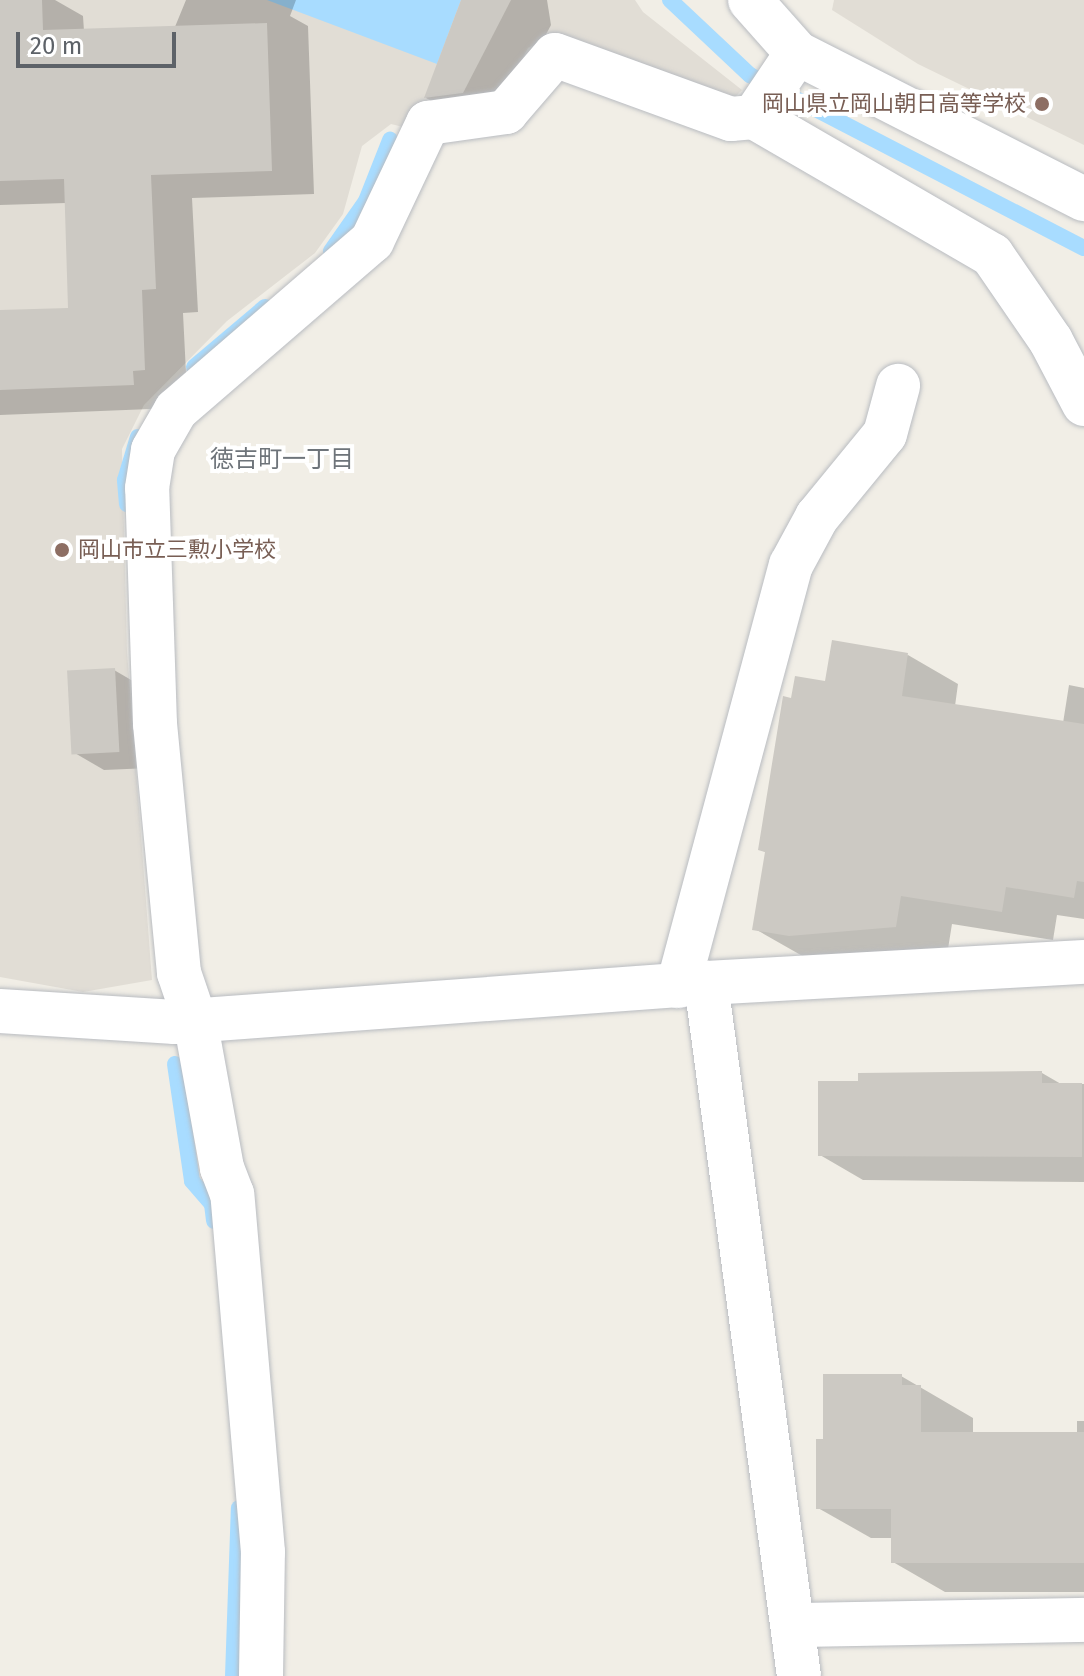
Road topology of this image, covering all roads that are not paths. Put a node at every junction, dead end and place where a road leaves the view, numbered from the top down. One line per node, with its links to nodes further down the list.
1 (750, 0): 2 (street)
2 (793, 60): 3 (street); 4 (street)
3 (756, 113): 6 (street); 10 (street)
4 (1084, 199)
5 (898, 386): 8 (street)
6 (1084, 404)
7 (1084, 962): 8 (street)
8 (692, 984): 10 (street); 12 (street)
9 (0, 1011): 10 (street)
10 (195, 1020): 13 (street)
11 (1084, 1620): 12 (street)
12 (794, 1625): 14 (street)
13 (261, 1676)
14 (799, 1676)

